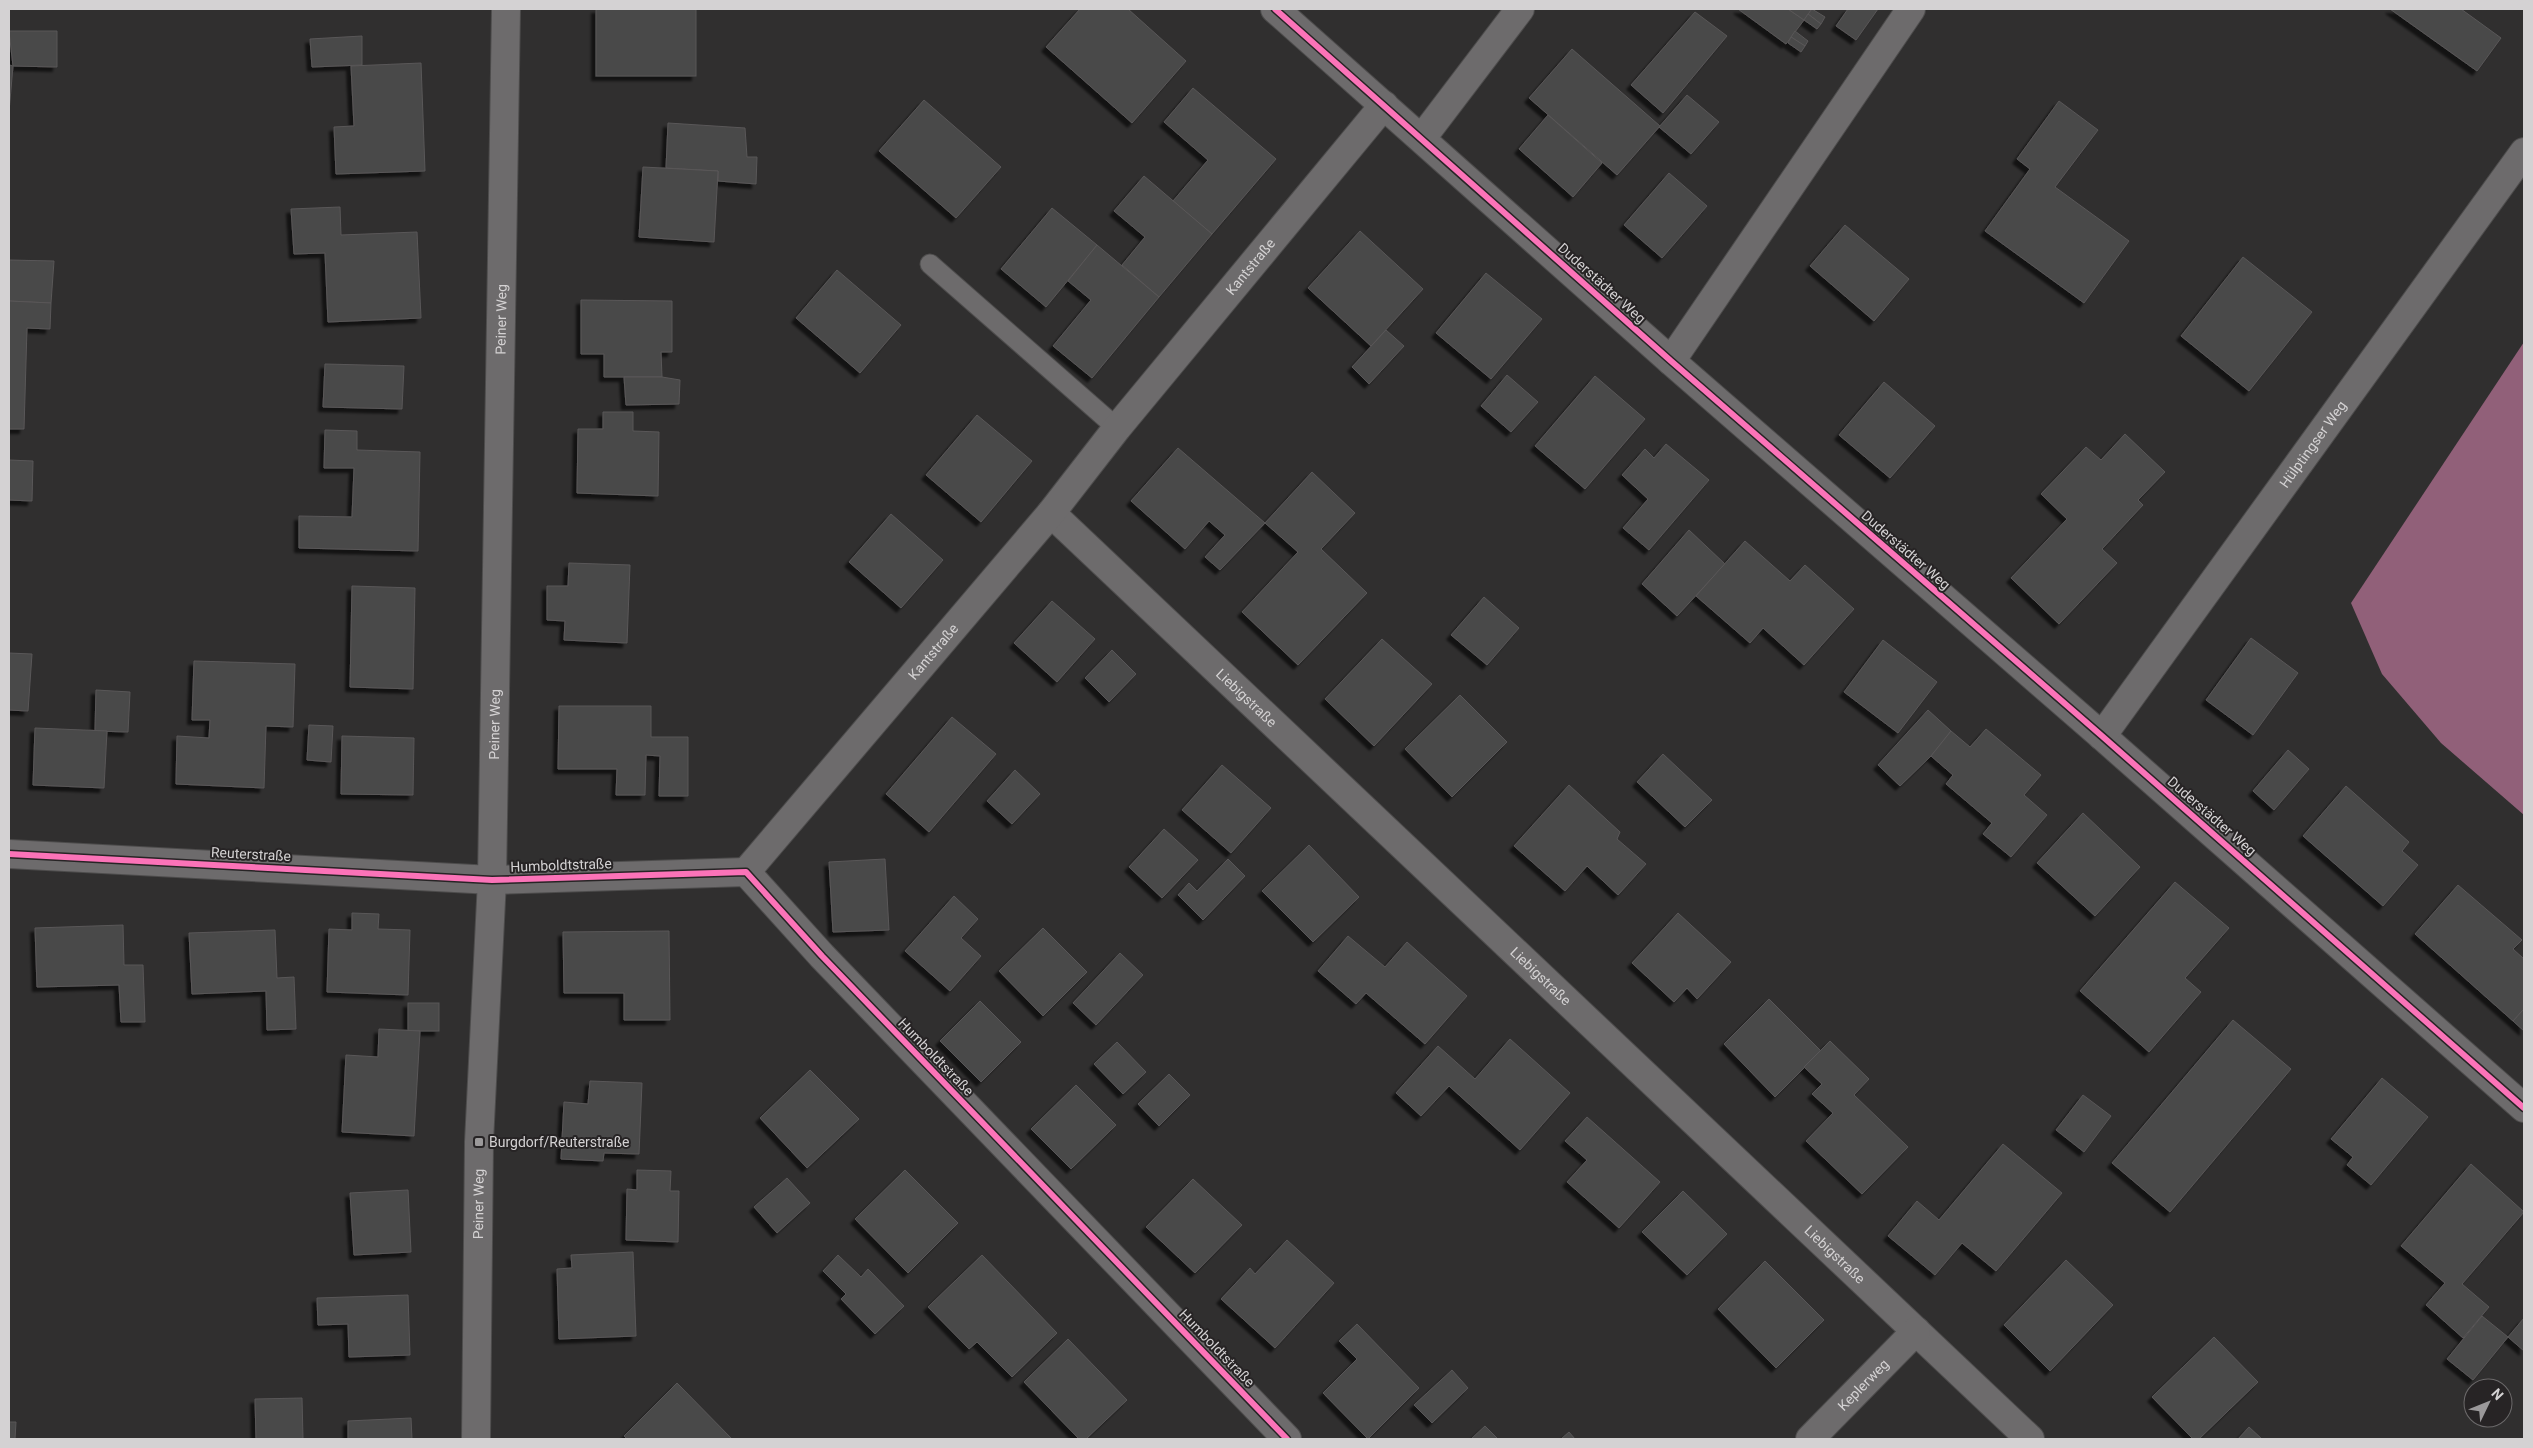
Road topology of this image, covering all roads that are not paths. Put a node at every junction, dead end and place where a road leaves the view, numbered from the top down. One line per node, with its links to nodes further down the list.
1 (506, 9): 15 (street, Peiner Weg)
2 (1274, 9): 5 (street, Duderstädter Weg)
3 (1520, 9): 6 (street)
4 (1911, 9): 9 (street)
5 (1384, 105): 6 (street, Duderstädter Weg); 10 (street, Kantstraße)
6 (1422, 138): 9 (street, Duderstädter Weg)
7 (2524, 152): 12 (street, Hülptingser Weg)
8 (930, 264): 10 (lane)
9 (1671, 361): 12 (street, Duderstädter Weg)
10 (1117, 428): 11 (street, Kantstraße)
11 (1051, 513): 14 (street, Kantstraße); 17 (street, Liebigstraße)
12 (2102, 736): 16 (street, Duderstädter Weg)
13 (9, 854): 15 (street, Reuterstraße)
14 (746, 872): 15 (street, Humboldtstraße); 19 (street, Humboldtstraße)
15 (492, 880): 18 (street, Peiner Weg)
16 (2524, 1108)
17 (1916, 1331): 20 (street, Keplerweg); 21 (street, Liebigstraße)
18 (480, 1436)
19 (1287, 1439)
20 (1810, 1439)
21 (2030, 1439)

